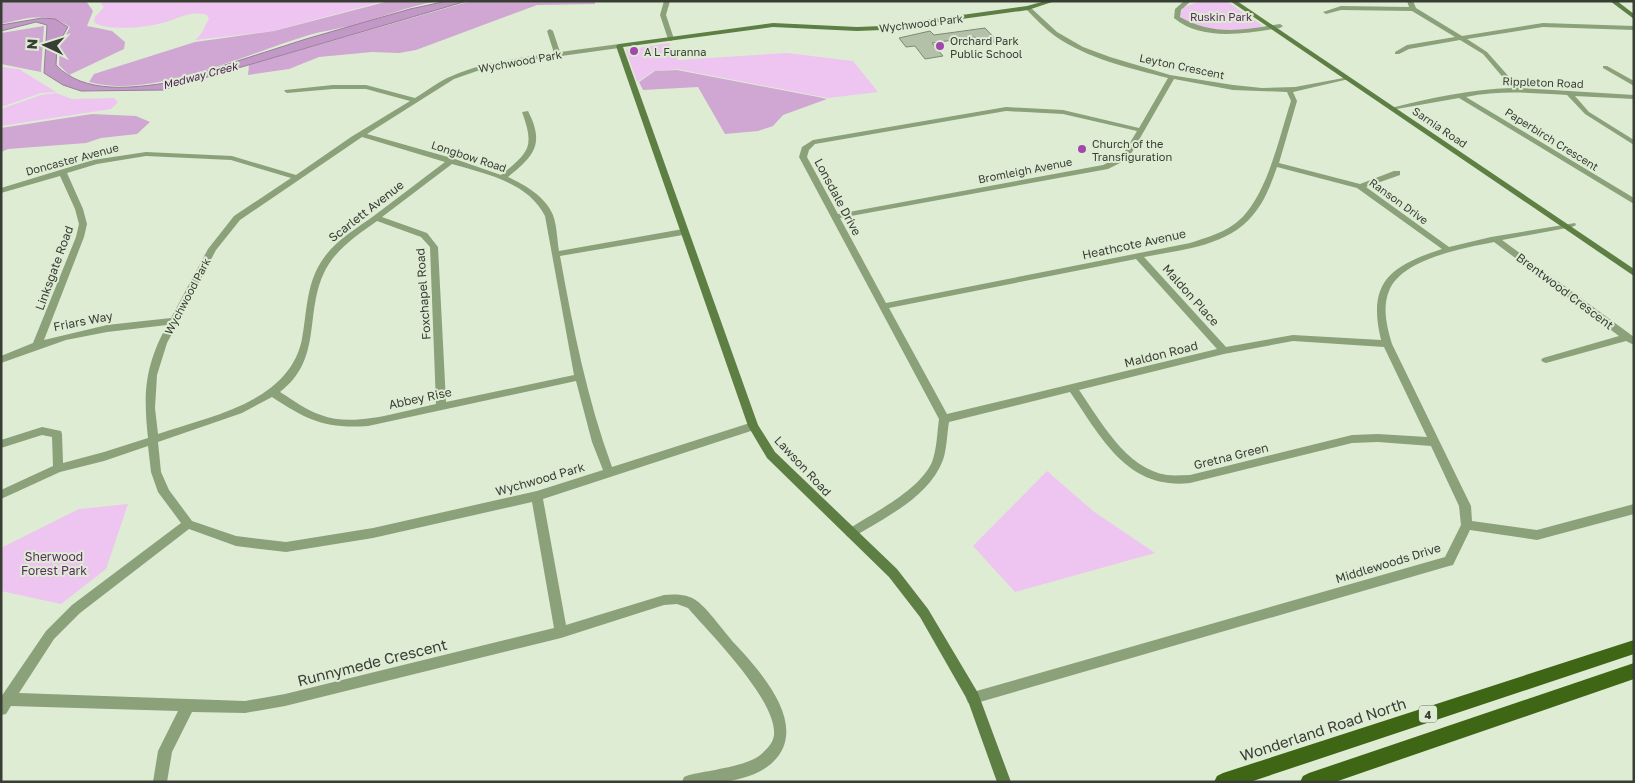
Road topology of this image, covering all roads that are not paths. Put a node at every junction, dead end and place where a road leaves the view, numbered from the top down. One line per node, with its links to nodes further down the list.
1 (667, 1): 17 (street)
2 (1052, 1): 8 (street, Wychwood Park)
3 (1188, 1): 13 (street)
4 (1233, 1): 13 (street, Sarnia Road)
5 (1243, 1): 12 (street, Sarnia Road)
6 (1410, 1): 9 (street)
7 (1614, 1): 11 (street)
8 (1028, 8): 17 (street, Wychwood Park); 22 (street, Leyton Crescent)
9 (1413, 9): 10 (street); 16 (street)
10 (1326, 12)
11 (1633, 16)
12 (1280, 26): 13 (street); 32 (street, Sarnia Road)
13 (1272, 27): 23 (street, Sarnia Road)
14 (1634, 28): 16 (street)
15 (550, 31): 20 (street)
16 (1460, 37): 19 (street); 26 (street)
17 (672, 39): 18 (street, Wychwood Park)
18 (619, 46): 20 (street, Wychwood Park); 49 (street, Lawson Road)
19 (1397, 52)
20 (557, 54): 31 (street, Wychwood Park)
21 (1605, 67): 24 (street)
22 (1173, 76): 25 (street, Leyton Crescent); 34 (street, Bromleigh Avenue)
23 (1347, 78): 25 (street, Leyton Crescent); 32 (street, Sarnia Road)
24 (1634, 84)
25 (1288, 90): 38 (street, Heathcote Avenue)
26 (1518, 90): 28 (street, Rippleton Road); 29 (street, Rippleton Road)
27 (288, 92): 31 (street)
28 (1569, 93): 30 (street, Rippleton Road); 36 (street)
29 (1459, 95): 32 (street, Rippleton Road); 45 (street, Paperbirch Crescent)
30 (1634, 97)
31 (415, 100): 35 (street, Wychwood Park)
32 (1396, 108): 48 (street, Sarnia Road)
33 (526, 112): 42 (street)
34 (1140, 130): 46 (street, Bromleigh Avenue); 46 (street, Lonsdale Drive)
35 (361, 135): 37 (street, Longbow Road); 41 (street, Wychwood Park)
36 (1634, 143)
37 (452, 161): 42 (street, Longbow Road); 47 (street, Scarlett Avenue)
38 (1274, 164): 43 (street, Ranson Drive); 53 (street, Heathcote Avenue)
39 (62, 172): 41 (street, Doncaster Avenue); 44 (street, Doncaster Avenue); 59 (street, Linksgate Road)
40 (1397, 173): 43 (street)
41 (296, 177): 57 (street, Wychwood Park)
42 (502, 178): 52 (street, Longbow Road)
43 (1360, 186): 51 (street, Ranson Drive)
44 (1, 191)
45 (1634, 202)
46 (835, 217): 56 (street, Lonsdale Drive)
47 (376, 218): 66 (street, Scarlett Avenue); 67 (street, Foxchapel Road)
48 (1569, 226): 50 (street); 54 (street, Sarnia Road); 55 (street, Sarnia Road)
49 (683, 232): 52 (street); 69 (street, Lawson Road)
50 (1497, 240): 51 (street); 58 (street, Brentwood Crescent)
51 (1448, 250): 60 (street)
52 (556, 254): 64 (street, Longbow Road)
53 (1139, 256): 56 (street, Heathcote Avenue); 61 (street, Maldon Place)
54 (1634, 266)
55 (1634, 273)
56 (884, 306): 68 (street, Lonsdale Drive)
57 (174, 321): 59 (street, Friars Way); 70 (street, Wychwood Park)
58 (1630, 339): 63 (street)
59 (38, 344): 62 (street, Friars Way)
60 (1387, 344): 61 (street, Maldon Road); 71 (street)
61 (1224, 351): 65 (street, Maldon Road)
62 (1, 360)
63 (1546, 360)
64 (579, 377): 67 (street, Abbey Rise); 74 (street, Longbow Road)
65 (1073, 389): 68 (street, Maldon Road); 71 (street, Gretna Green)
66 (273, 392): 67 (street, Abbey Rise); 70 (street, Scarlett Avenue)
67 (441, 406)
68 (944, 419): 80 (street)
69 (753, 426): 74 (street, Wychwood Park); 80 (street, Lawson Road)
70 (152, 440): 73 (street); 78 (street, Wychwood Park)
71 (1433, 442): 79 (street)
72 (1, 444): 73 (street)
73 (58, 468): 75 (street)
74 (609, 474): 76 (street, Wychwood Park)
75 (1, 495)
76 (537, 496): 78 (street, Wychwood Park); 81 (street)
77 (1634, 509): 79 (street)
78 (188, 524): 85 (street)
79 (1467, 525): 84 (street, Middlewoods Drive)
80 (850, 533): 84 (street, Lawson Road)
81 (561, 632): 86 (street, Runnymede Crescent); 88 (street, Runnymede Crescent)
82 (1634, 647): 90 (main road, Wonderland Road North / 4)
83 (1634, 671): 91 (main road, 4)
84 (973, 698): 89 (street, Lawson Road)
85 (4, 704): 86 (street, Runnymede Crescent)
86 (188, 706): 87 (street)
87 (160, 782)
88 (689, 782)
89 (1004, 782)
90 (1223, 782)
91 (1309, 782)

